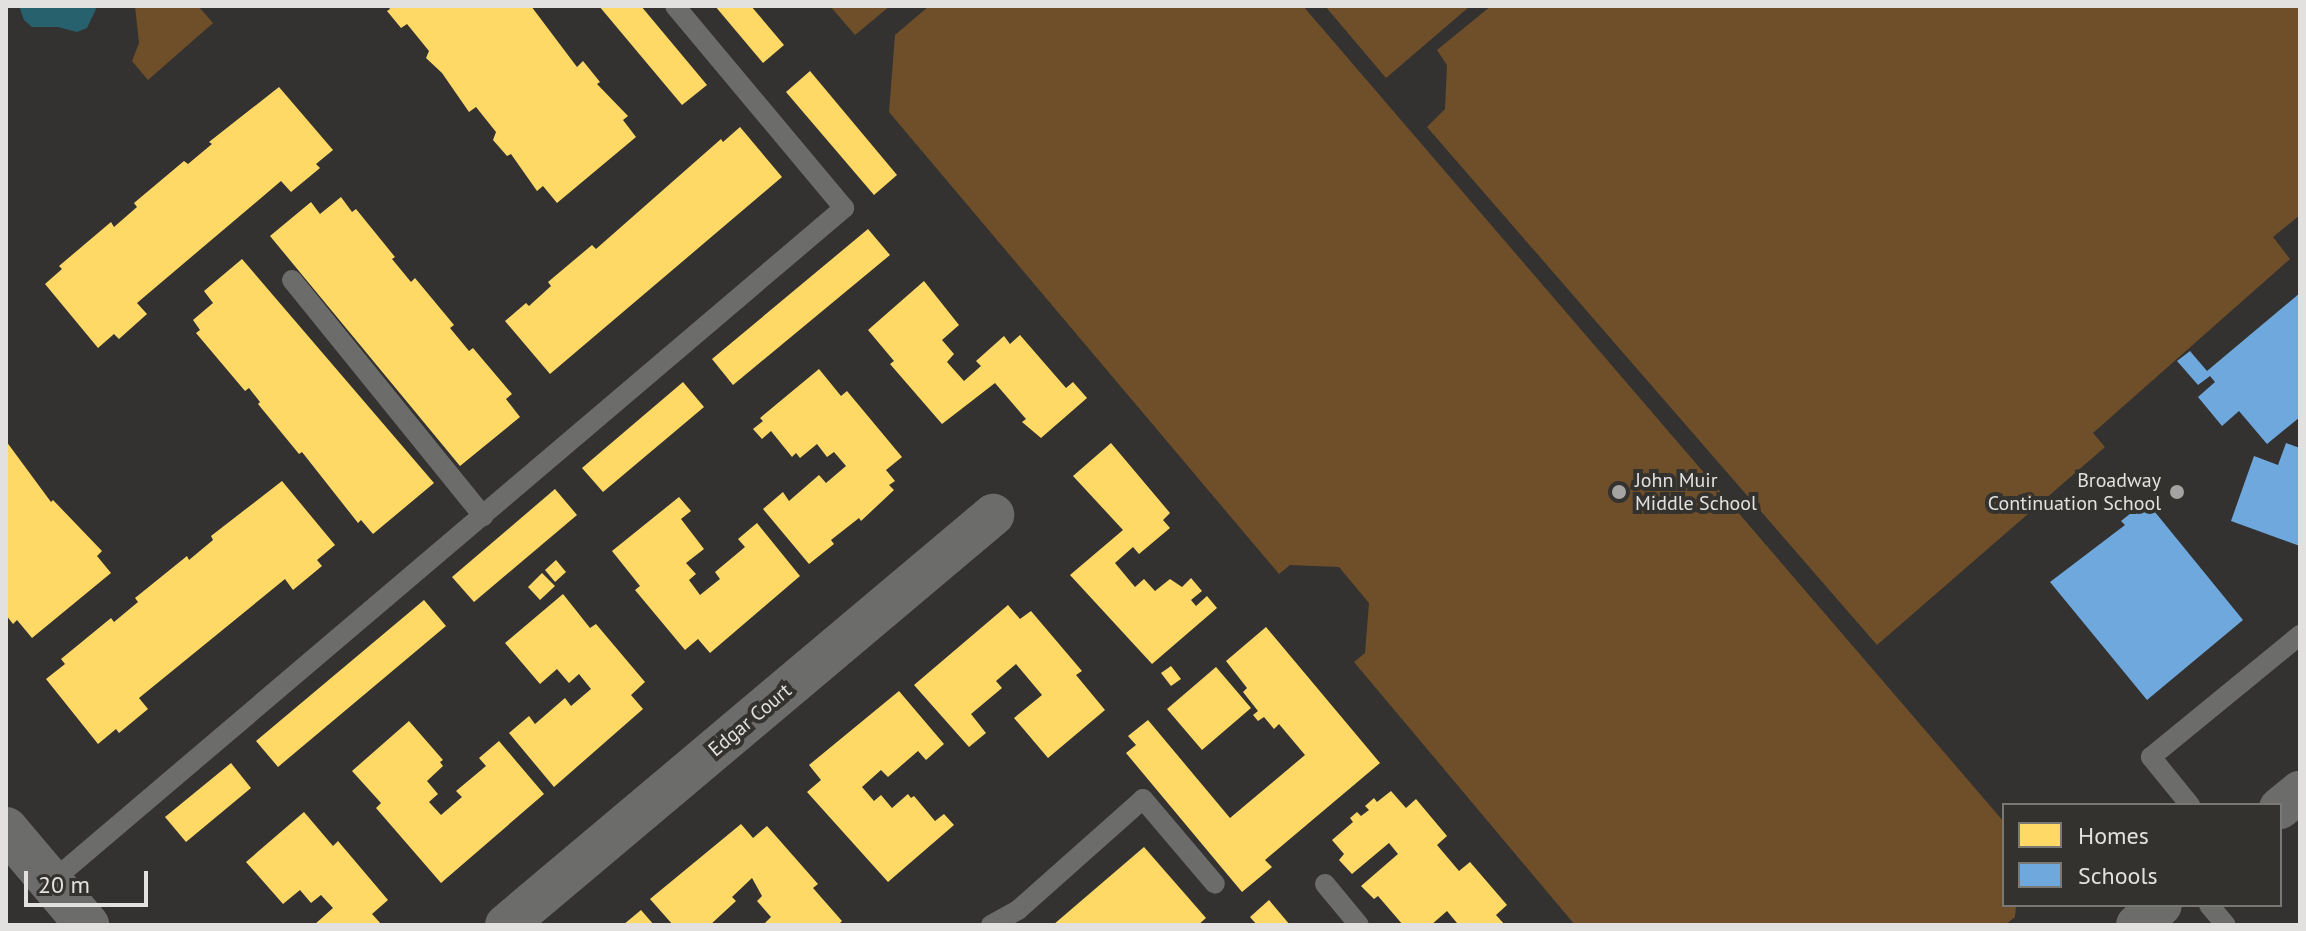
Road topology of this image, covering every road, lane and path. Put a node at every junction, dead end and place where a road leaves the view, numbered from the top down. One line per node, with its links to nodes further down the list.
1 (675, 6): 4 (lane)
2 (292, 280): 4 (lane)
3 (993, 515): 16 (street, Edgar Court)
4 (483, 516): 10 (lane)
5 (2300, 635): 7 (lane)
6 (2300, 792): 8 (street)
7 (2188, 803)
8 (2282, 806)
9 (6, 829): 10 (street)
10 (51, 882): 15 (street)
11 (1215, 884): 17 (lane)
12 (1325, 884): 18 (lane)
13 (2159, 907): 19 (street)
14 (2211, 907): 20 (lane)
15 (87, 925)
16 (506, 925)
17 (991, 925)
18 (1359, 925)
19 (2137, 925)
20 (2226, 925)

